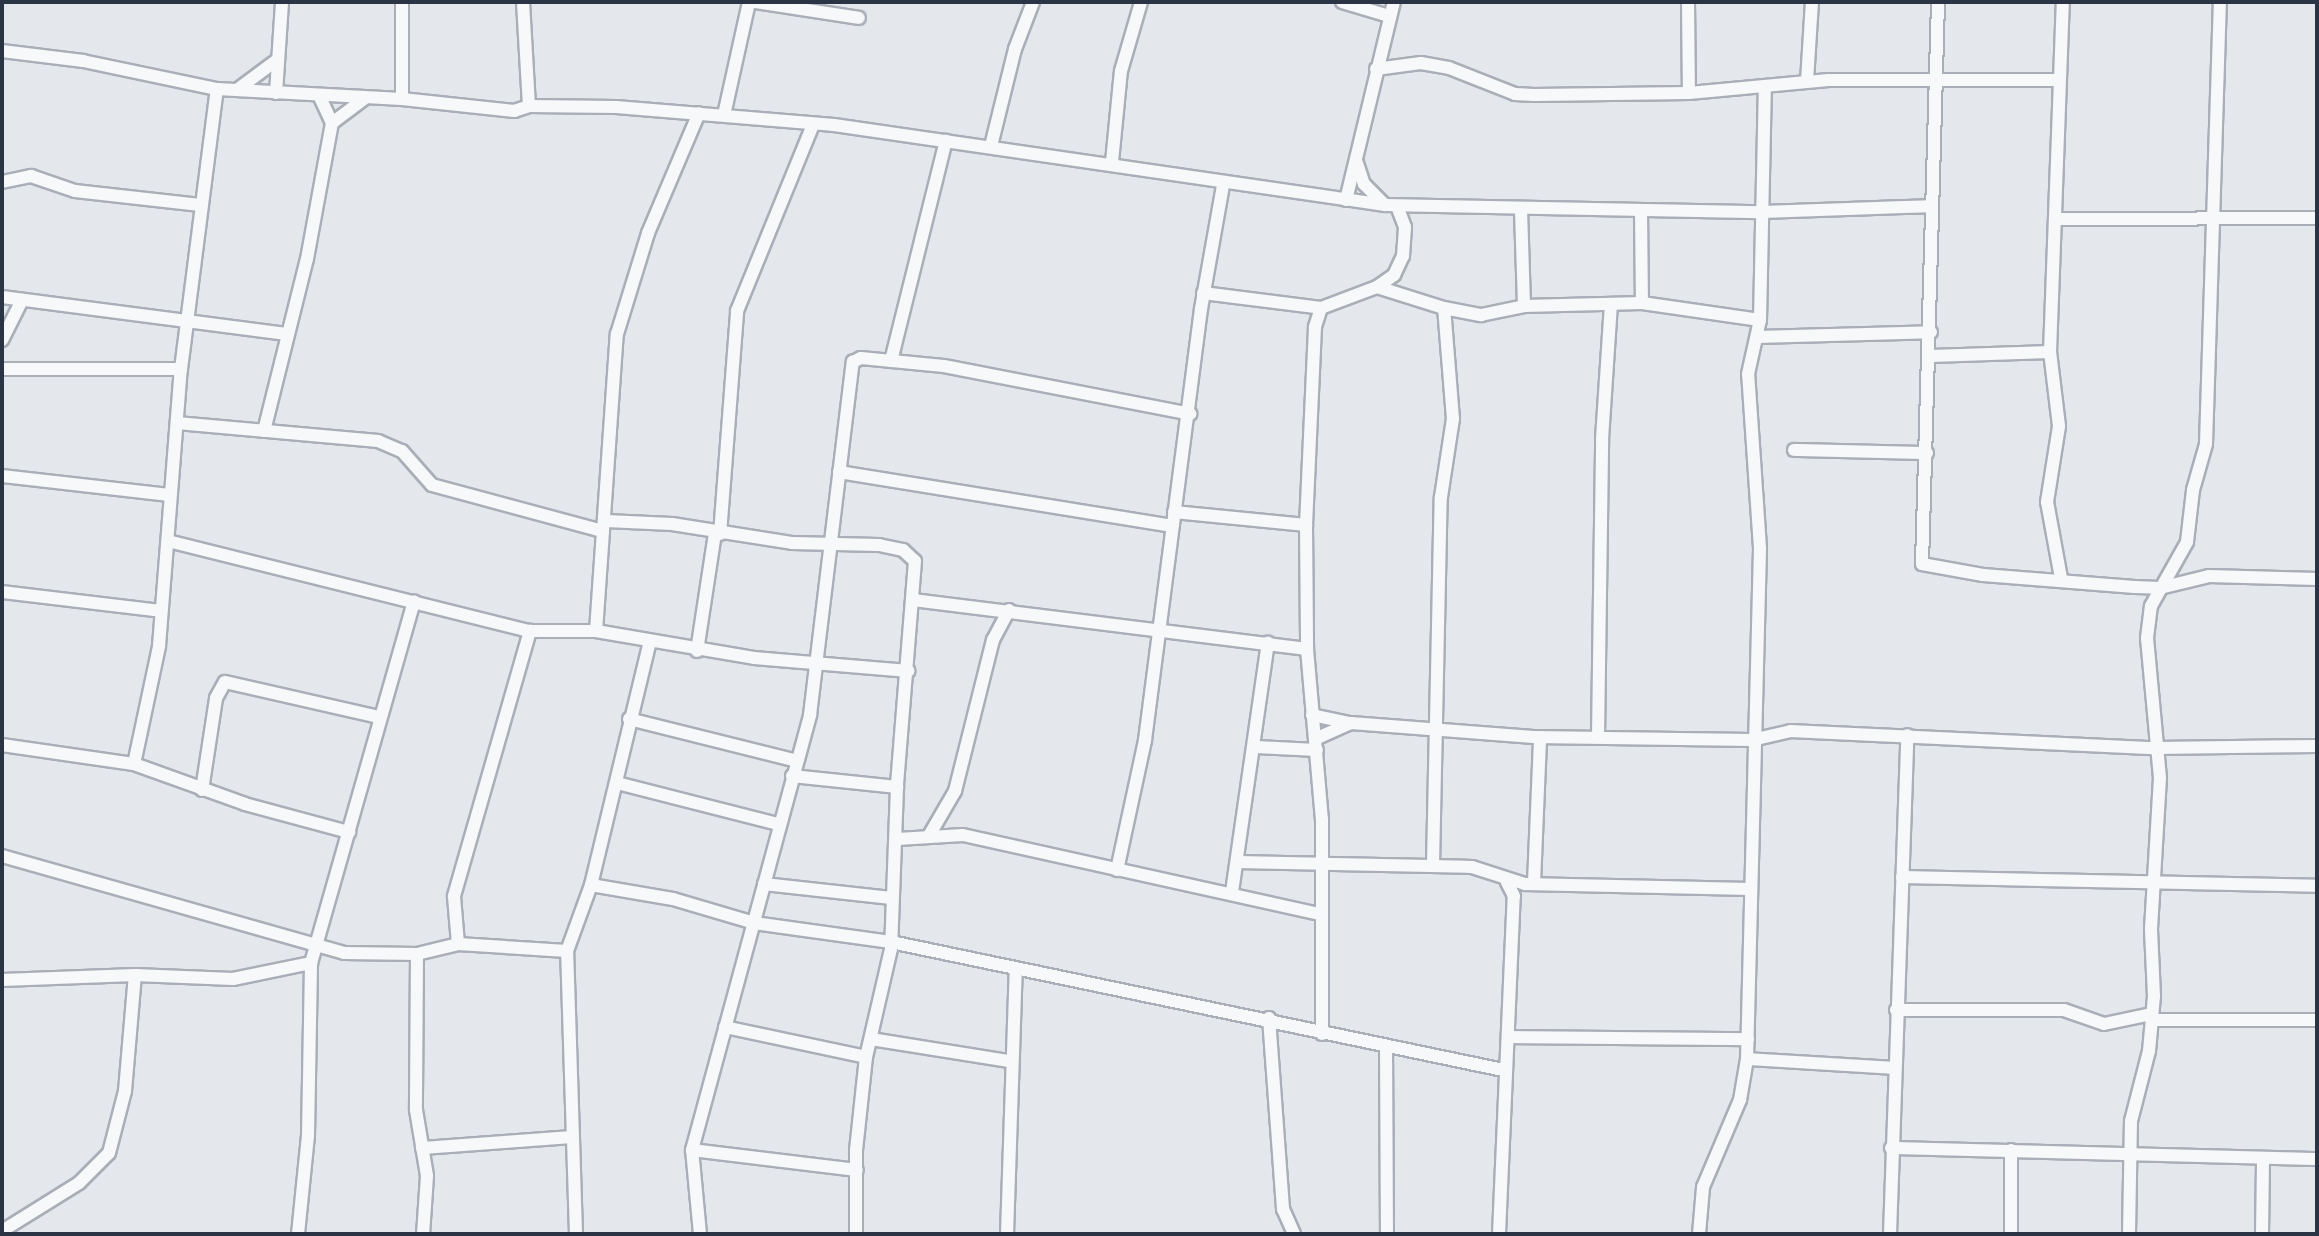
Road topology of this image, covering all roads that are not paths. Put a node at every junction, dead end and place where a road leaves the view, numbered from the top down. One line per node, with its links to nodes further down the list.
1 (282, 2): 17 (street)
2 (402, 2): 29 (street)
3 (523, 2): 30 (street)
4 (752, 2): 15 (street); 32 (street)
5 (1033, 2): 36 (street)
6 (1141, 2): 37 (street)
7 (1342, 2): 14 (street)
8 (1394, 2): 14 (street)
9 (1688, 2): 26 (street)
10 (1812, 2): 20 (street)
11 (1938, 2): 21 (street)
12 (2063, 2): 19 (street)
13 (2220, 2): 50 (street)
14 (1389, 16): 18 (street)
15 (859, 18)
16 (2, 51): 23 (street)
17 (277, 60): 24 (street); 25 (street)
18 (1376, 69): 26 (street); 38 (street)
19 (2058, 80): 21 (street); 49 (street)
20 (1807, 81): 21 (street); 22 (street)
21 (1934, 83): 44 (street)
22 (1765, 86): 26 (street); 47 (street)
23 (217, 89): 24 (street); 42 (street)
24 (238, 89): 25 (street)
25 (276, 93): 27 (street)
26 (1689, 93)
27 (320, 97): 28 (street); 33 (street)
28 (364, 99): 29 (street); 33 (street)
29 (402, 99): 30 (street)
30 (529, 106): 31 (street)
31 (699, 113): 32 (street); 85 (street)
32 (724, 115): 34 (street)
33 (332, 123): 67 (street)
34 (813, 125): 35 (street); 86 (street)
35 (946, 141): 36 (street); 72 (street)
36 (991, 146): 37 (street)
37 (1112, 162): 40 (street)
38 (1357, 163): 41 (street); 43 (street)
39 (2, 182): 42 (street)
40 (1223, 186): 41 (street); 53 (street)
41 (1346, 200): 43 (street)
42 (200, 205): 63 (street)
43 (1391, 206): 45 (street); 51 (street)
44 (1930, 206): 47 (street); 66 (street)
45 (1521, 210): 46 (street); 60 (street)
46 (1641, 211): 47 (street); 57 (street)
47 (1762, 212): 64 (street)
48 (2317, 218): 50 (street)
49 (2056, 219): 50 (street); 70 (street)
50 (2212, 220): 91 (street)
51 (1394, 275): 52 (street); 55 (street)
52 (1377, 287): 55 (street); 61 (street)
53 (1203, 293): 59 (street); 75 (street)
54 (2, 297): 56 (street)
55 (1402, 298): 62 (street)
56 (22, 300): 63 (street); 69 (street)
57 (1642, 303): 58 (street); 64 (street)
58 (1611, 304): 60 (street); 113 (street)
59 (1297, 306): 61 (street); 65 (street)
60 (1524, 306): 62 (street)
61 (1321, 308): 65 (street)
62 (1444, 308): 110 (street)
63 (188, 319): 67 (street); 74 (street)
64 (1760, 320): 68 (street)
65 (1315, 327): 84 (street)
66 (1931, 332): 68 (street); 71 (street)
67 (285, 334): 77 (street)
68 (1757, 337): 114 (street)
69 (2, 340)
70 (2050, 352): 71 (street); 89 (street)
71 (1931, 356): 79 (street)
72 (891, 361): 75 (street); 80 (street)
73 (2, 369): 74 (street)
74 (181, 369): 76 (street)
75 (1190, 414): 83 (street)
76 (177, 423): 77 (street); 82 (street)
77 (264, 431): 85 (street)
78 (1794, 450): 79 (street)
79 (1927, 453): 89 (street)
80 (839, 472): 83 (street); 88 (street)
81 (2, 476): 82 (street)
82 (170, 495): 87 (street)
83 (1174, 519): 84 (street); 99 (street)
84 (1306, 525): 102 (street)
85 (604, 526): 86 (street); 98 (street)
86 (718, 534): 88 (street); 103 (street)
87 (168, 541): 94 (street); 96 (street)
88 (832, 542): 93 (street); 104 (street)
89 (2061, 578): 91 (street)
90 (2317, 579): 91 (street)
91 (2160, 588): 119 (street)
92 (2, 592): 96 (street)
93 (913, 600): 95 (street); 105 (street)
94 (414, 601): 97 (street); 107 (street)
95 (1009, 610): 99 (street); 128 (street)
96 (161, 611): 121 (street)
97 (530, 631): 98 (street); 150 (street)
98 (596, 631): 100 (street)
99 (1159, 632): 101 (street); 134 (street)
100 (650, 642): 103 (street); 108 (street)
101 (1268, 643): 102 (street); 118 (street)
102 (1307, 649): 106 (street)
103 (697, 651): 104 (street)
104 (817, 664): 105 (street); 120 (street)
105 (908, 671): 124 (street)
106 (1312, 715): 109 (street); 116 (street)
107 (379, 717): 125 (street); 127 (street)
108 (629, 719): 120 (street); 123 (street)
109 (1351, 723): 110 (street); 116 (street)
110 (1440, 731): 112 (street); 133 (street)
111 (1907, 735): 114 (street); 119 (street); 135 (street)
112 (1540, 737): 113 (street); 138 (street)
113 (1598, 737): 114 (street)
114 (1752, 740): 142 (street)
115 (2, 745): 121 (street)
116 (1316, 745): 118 (street); 132 (street)
117 (2317, 746): 119 (street)
118 (1256, 747): 131 (street)
119 (2154, 748): 139 (street)
120 (797, 761): 122 (street)
121 (134, 764): 125 (street)
122 (792, 776): 124 (street); 126 (street)
123 (617, 783): 126 (street); 140 (street)
124 (897, 787): 129 (street)
125 (202, 790): 127 (street)
126 (778, 824): 137 (street)
127 (349, 832): 148 (street)
128 (930, 834): 129 (street); 134 (street)
129 (898, 839): 145 (street)
130 (2, 856): 148 (street)
131 (1237, 862): 132 (street); 143 (street)
132 (1323, 862): 133 (street); 146 (street)
133 (1433, 865): 136 (street)
134 (1117, 870): 143 (street)
135 (1902, 877): 139 (street); 157 (street)
136 (1507, 882): 138 (street); 144 (street)
137 (764, 884): 145 (street); 147 (street)
138 (1530, 884): 142 (street); 144 (street)
139 (2157, 884): 141 (street); 158 (street)
140 (591, 885): 147 (street); 151 (street)
141 (2317, 886)
142 (1750, 889): 165 (street)
143 (1232, 892): 146 (street)
144 (1514, 896): 163 (street)
145 (891, 898): 149 (street)
146 (1319, 914): 162 (street)
147 (754, 923): 149 (street); 161 (street)
148 (318, 942): 152 (street); 153 (street)
149 (891, 942): 154 (street); 164 (street)
150 (458, 944): 151 (street); 152 (street)
151 (567, 951): 172 (street)
152 (417, 954): 173 (street)
153 (311, 963): 155 (street); 182 (street)
154 (1016, 968): 159 (street); 169 (street)
155 (135, 975): 156 (street); 181 (street)
156 (2, 980)
157 (1896, 1010): 158 (street); 170 (street)
158 (2152, 1017): 160 (street); 177 (street)
159 (1269, 1018): 162 (street); 188 (street)
160 (2317, 1020)
161 (725, 1027): 167 (street); 175 (street)
162 (1322, 1034): 166 (street)
163 (1508, 1037): 165 (street); 171 (street)
164 (871, 1039): 167 (street); 169 (street)
165 (1748, 1039): 168 (street)
166 (1386, 1046): 171 (street); 189 (street)
167 (866, 1057): 180 (street)
168 (1747, 1059): 170 (street); 191 (street)
169 (1009, 1061): 187 (street)
170 (1894, 1068): 174 (street)
171 (1503, 1070): 190 (street)
172 (573, 1137): 173 (street); 184 (street)
173 (422, 1148): 183 (street)
174 (1891, 1148): 176 (street); 192 (street)
175 (692, 1150): 180 (street); 185 (street)
176 (2011, 1150): 177 (street); 193 (street)
177 (2129, 1150): 179 (street); 194 (street)
178 (2317, 1159): 179 (street)
179 (2263, 1160): 195 (street)
180 (857, 1170): 186 (street)
181 (2, 1231)
182 (298, 1234)
183 (423, 1234)
184 (576, 1234)
185 (700, 1234)
186 (856, 1234)
187 (1007, 1234)
188 (1294, 1234)
189 (1387, 1234)
190 (1499, 1234)
191 (1699, 1234)
192 (1890, 1234)
193 (2011, 1234)
194 (2129, 1234)
195 (2262, 1234)

